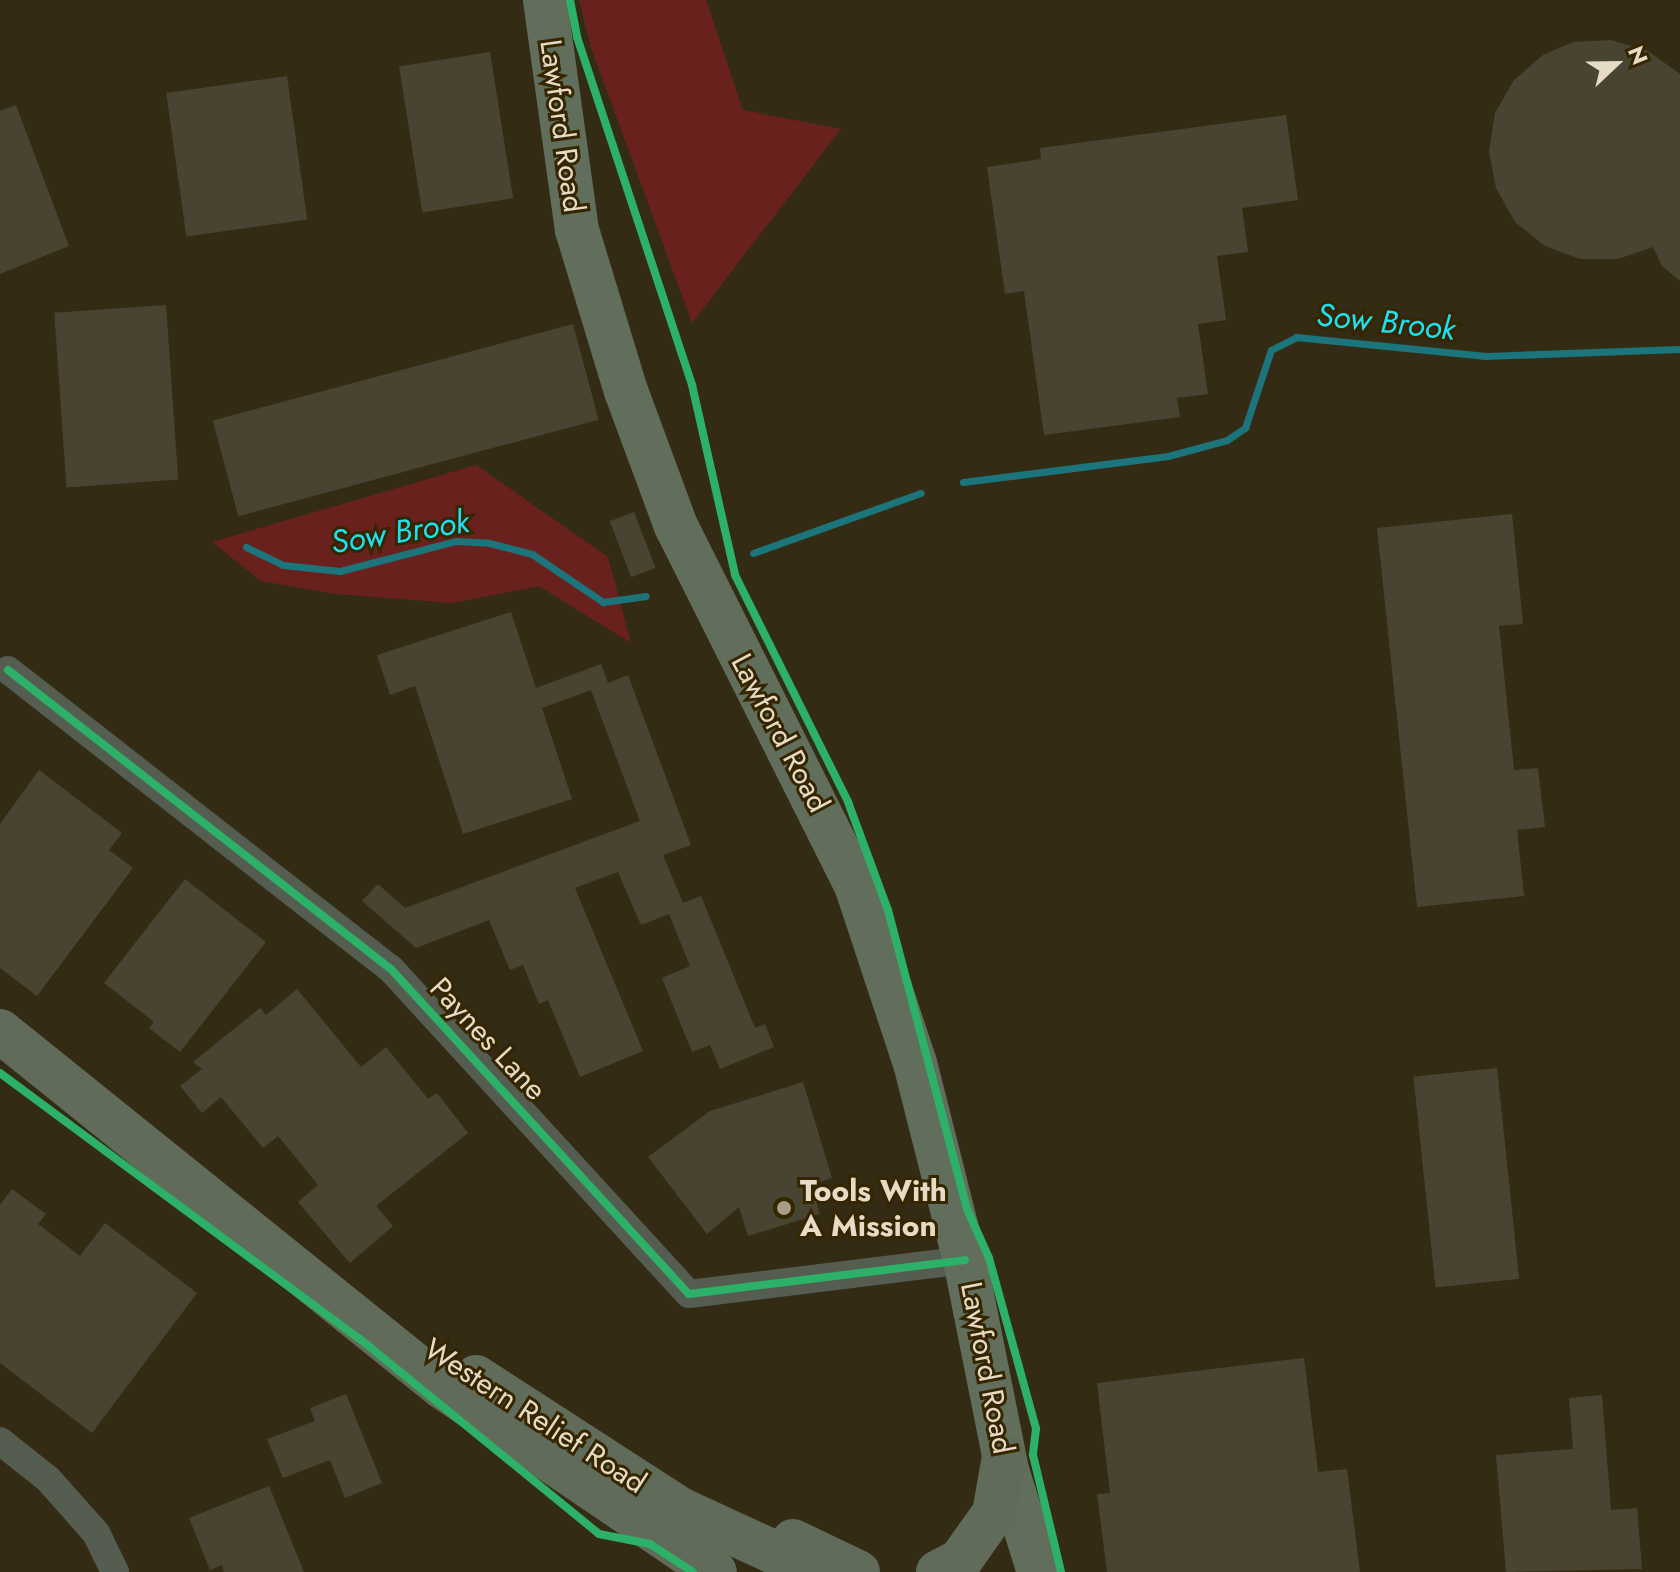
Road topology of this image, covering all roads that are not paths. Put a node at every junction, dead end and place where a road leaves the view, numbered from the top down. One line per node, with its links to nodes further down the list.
1 (545, 0): 5 (main road, Lawford Road)
2 (8, 670): 5 (street, Paynes Lane)
3 (0, 1031): 4 (highway, Western Relief Road)
4 (263, 1243): 8 (highway, Western Relief Road); 10 (highway, Western Relief Road)
5 (965, 1260): 7 (main road, Lawford Road)
6 (0, 1441): 9 (street)
7 (1005, 1463): 14 (highway); 15 (main road, Lawford Road); 16 (main road, Lawford Road)
8 (680, 1509): 11 (highway); 12 (highway, Western Relief Road); 13 (highway)
9 (115, 1572)
10 (715, 1572)
11 (777, 1572)
12 (817, 1572)
13 (858, 1572)
14 (938, 1572)
15 (1013, 1572)
16 (1039, 1572)

